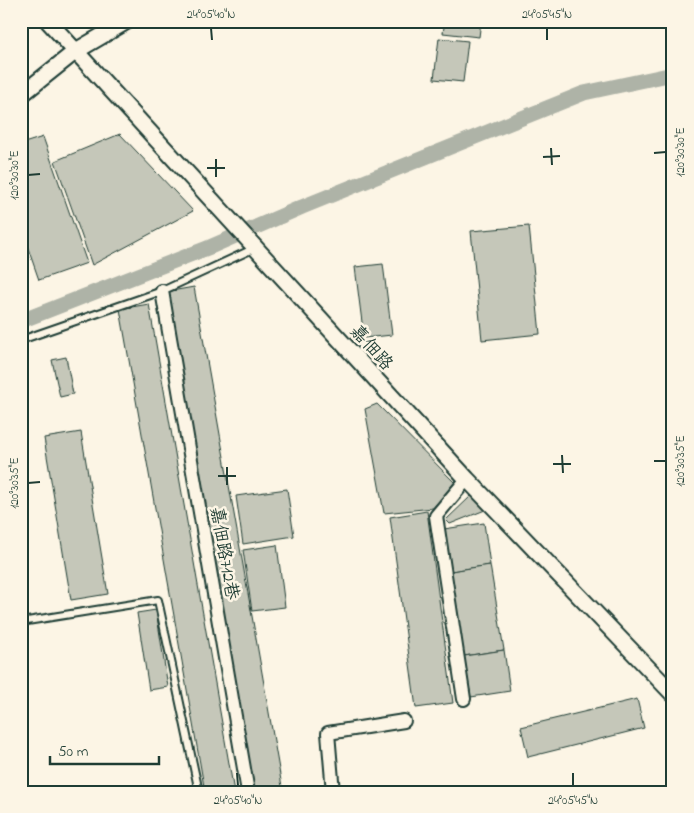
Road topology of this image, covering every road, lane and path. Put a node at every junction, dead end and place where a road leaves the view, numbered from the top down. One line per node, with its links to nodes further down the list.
1 (48, 21): 3 (street, 嘉佃路)
2 (127, 21): 3 (street)
3 (76, 51): 4 (street); 5 (street, 嘉佃路)
4 (21, 95)
5 (256, 247): 6 (lane); 8 (street, 嘉佃路)
6 (162, 291): 7 (lane); 14 (street, 嘉佃路712巷)
7 (21, 340)
8 (467, 479): 10 (street, 嘉佃路); 11 (street)
9 (21, 622): 13 (lane)
10 (673, 694)
11 (464, 699)
12 (404, 721): 15 (street)
13 (199, 792)
14 (248, 792)
15 (333, 792)

